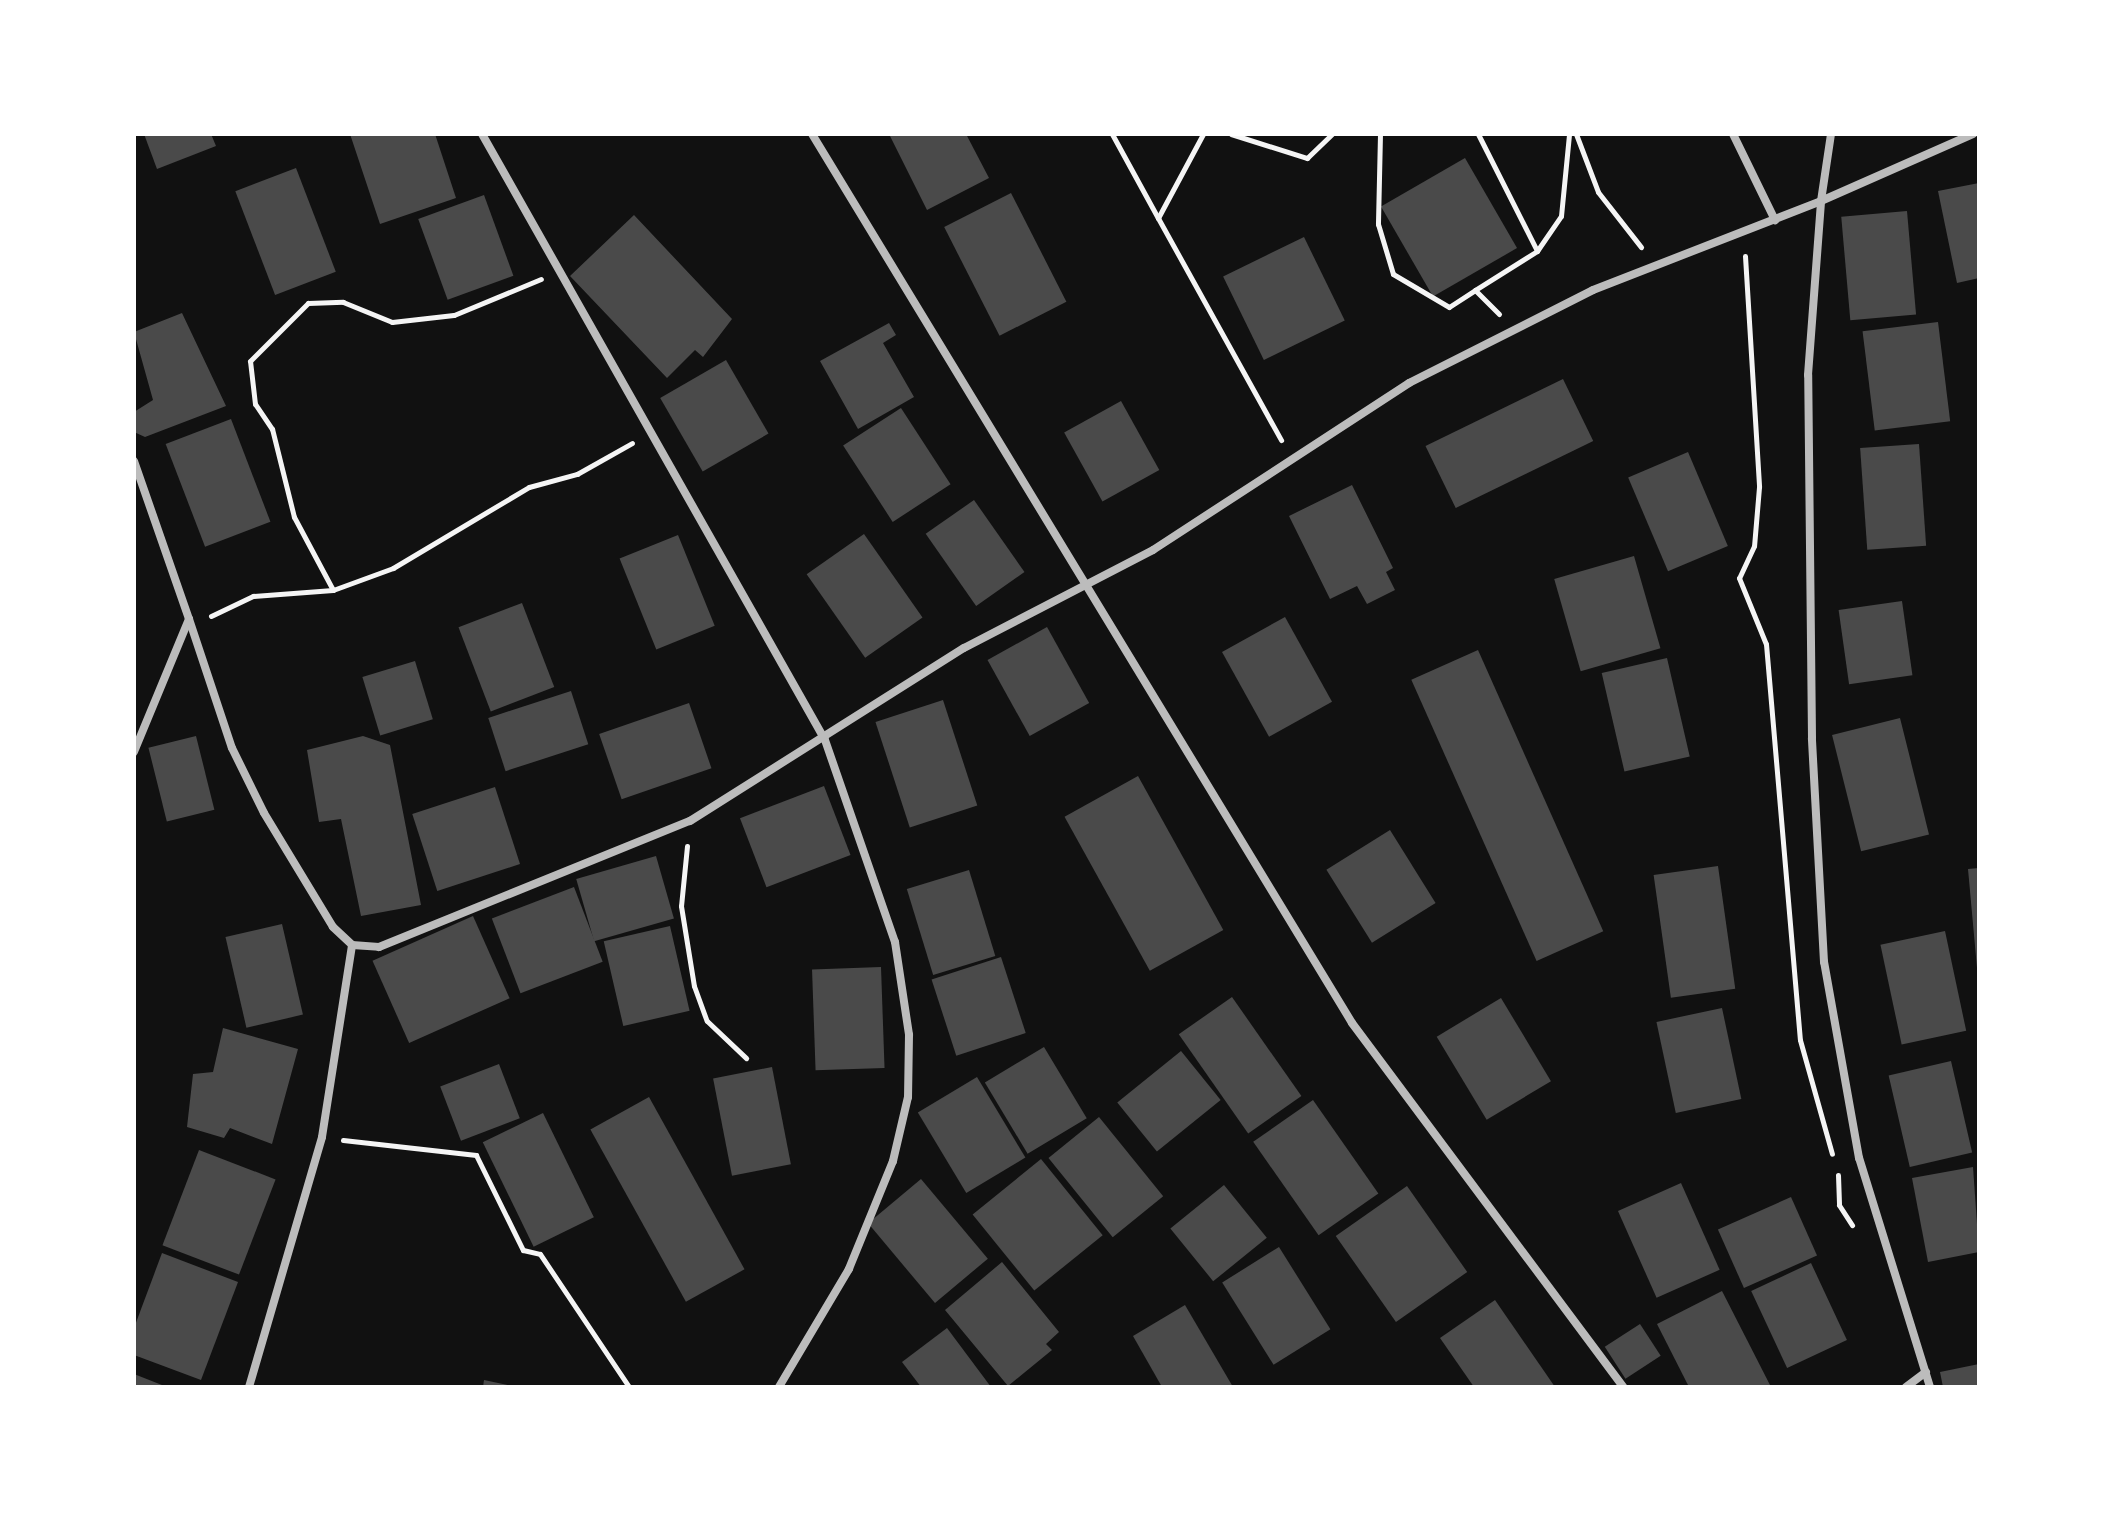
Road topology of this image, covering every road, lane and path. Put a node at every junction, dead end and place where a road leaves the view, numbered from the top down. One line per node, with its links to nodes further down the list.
1 (482, 134): 19 (street)
2 (812, 134): 25 (street)
3 (1112, 134): 15 (path)
4 (1203, 134): 15 (path)
5 (1231, 134): 6 (path)
6 (1332, 134)
7 (1380, 134): 20 (path)
8 (1478, 134): 17 (path)
9 (1569, 134): 17 (path)
10 (1576, 134): 18 (path)
11 (1733, 134): 16 (street)
12 (1831, 134): 14 (street)
13 (1973, 134): 14 (street)
14 (1821, 201): 16 (street); 34 (street)
15 (1158, 218): 23 (path)
16 (1775, 220): 18 (street)
17 (1537, 251): 20 (path)
18 (1664, 266): 21 (street)
19 (556, 273): 22 (street); 26 (path)
20 (1475, 290): 21 (path)
21 (1512, 328): 23 (street)
22 (650, 433): 26 (path); 28 (street)
23 (1291, 459): 25 (street)
24 (134, 461): 27 (street)
25 (1089, 588): 28 (street); 38 (street)
26 (333, 590): 27 (path)
27 (189, 619): 29 (street); 31 (street)
28 (825, 740): 30 (street); 37 (street)
29 (134, 752)
30 (690, 821): 31 (street); 32 (path)
31 (352, 945): 33 (street)
32 (746, 1058)
33 (322, 1137): 35 (street); 36 (path)
34 (1926, 1372): 39 (street); 40 (street)
35 (249, 1387)
36 (629, 1387)
37 (779, 1387)
38 (1623, 1387)
39 (1906, 1387)
40 (1930, 1387)

